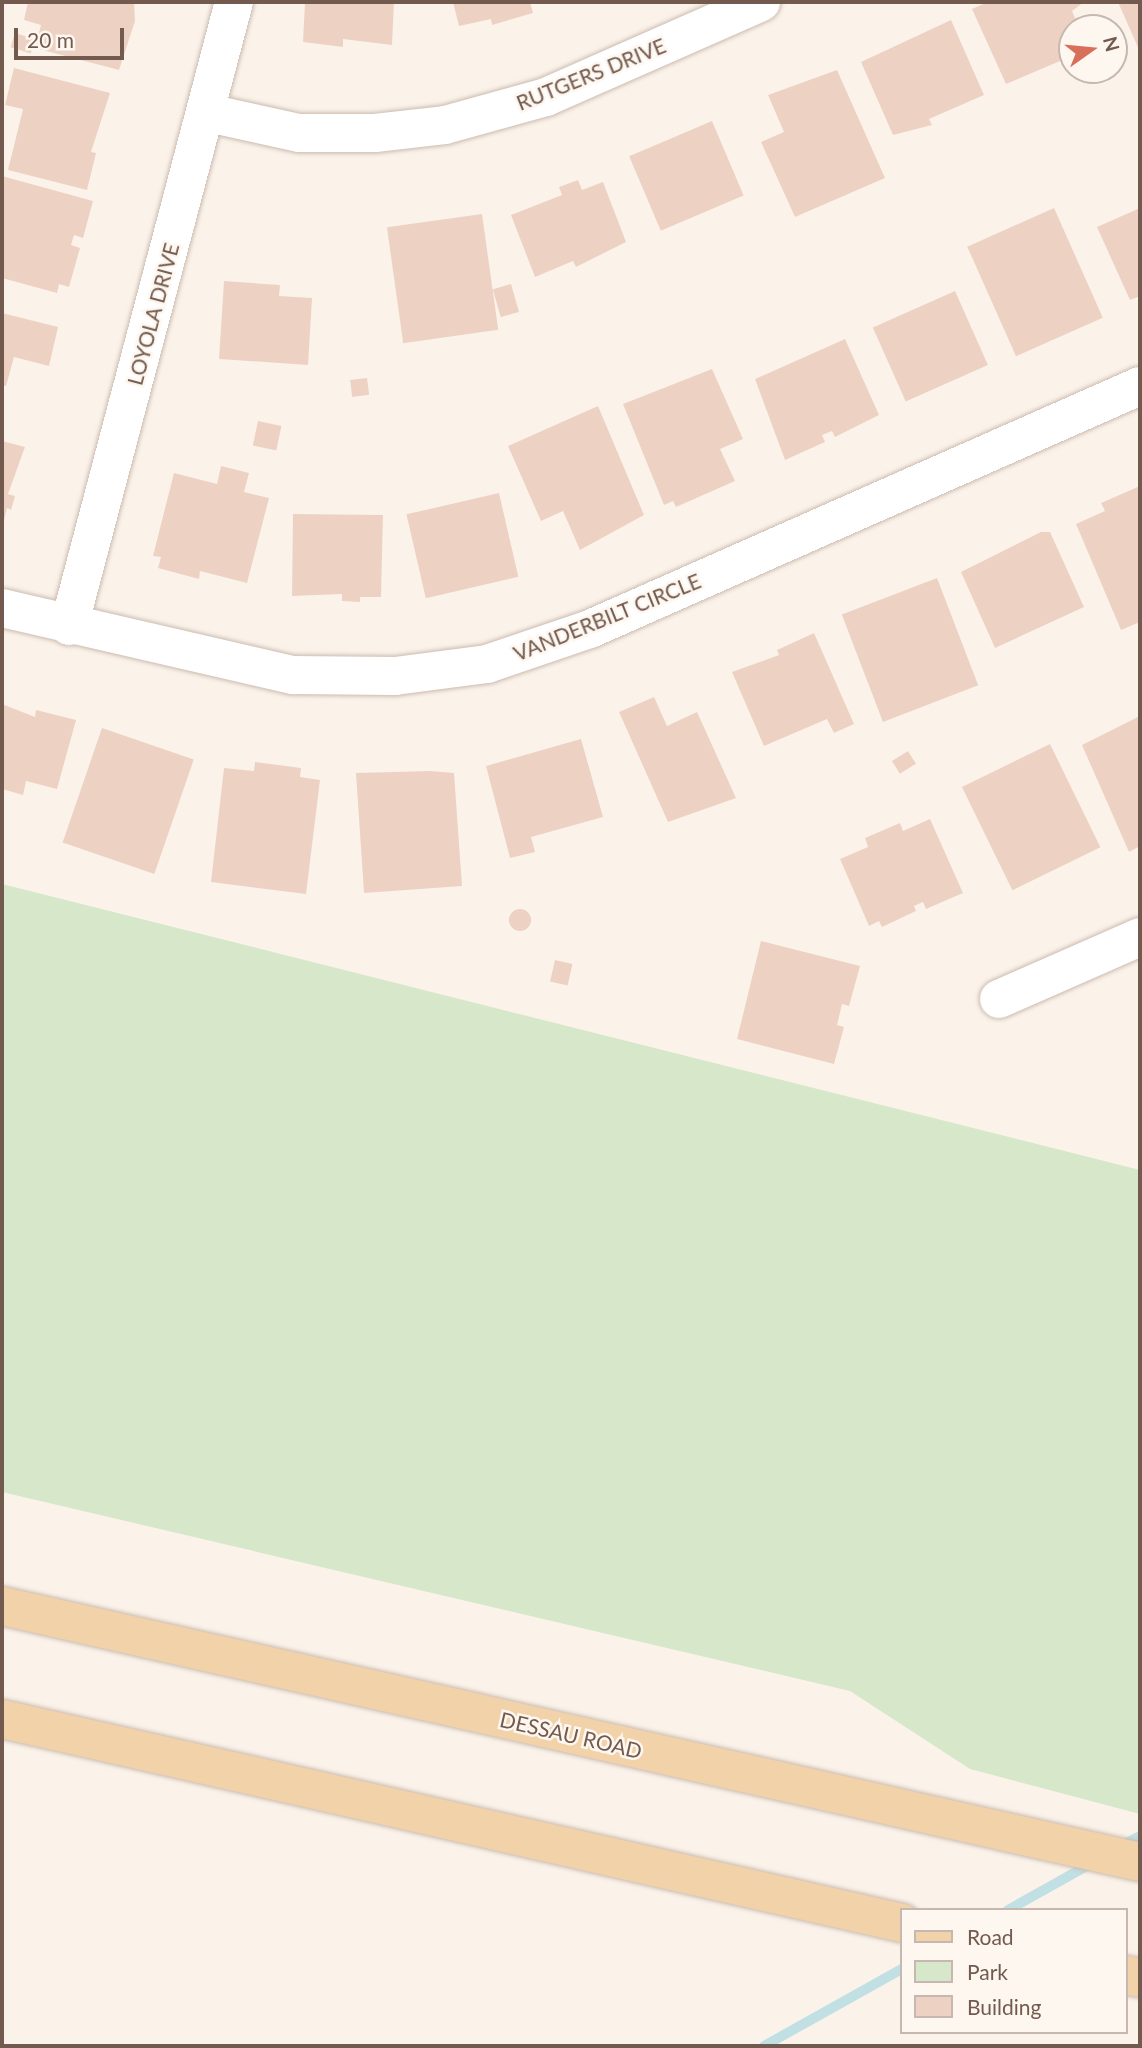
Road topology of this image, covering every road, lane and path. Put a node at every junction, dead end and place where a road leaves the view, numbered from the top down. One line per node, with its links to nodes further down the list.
1 (233, 2): 3 (street, LOYOLA DRIVE)
2 (761, 2): 3 (street, RUTGERS DRIVE)
3 (208, 113): 6 (street, LOYOLA DRIVE)
4 (1140, 386): 6 (street, VANDERBILT CIRCLE)
5 (2, 608): 6 (street, VANDERBILT CIRCLE)
6 (69, 626)
7 (1140, 937): 8 (street)
8 (999, 999)
9 (2, 1606): 11 (main road, DESSAU ROAD)
10 (2, 1719): 12 (main road)
11 (1140, 1863)
12 (900, 1923)

